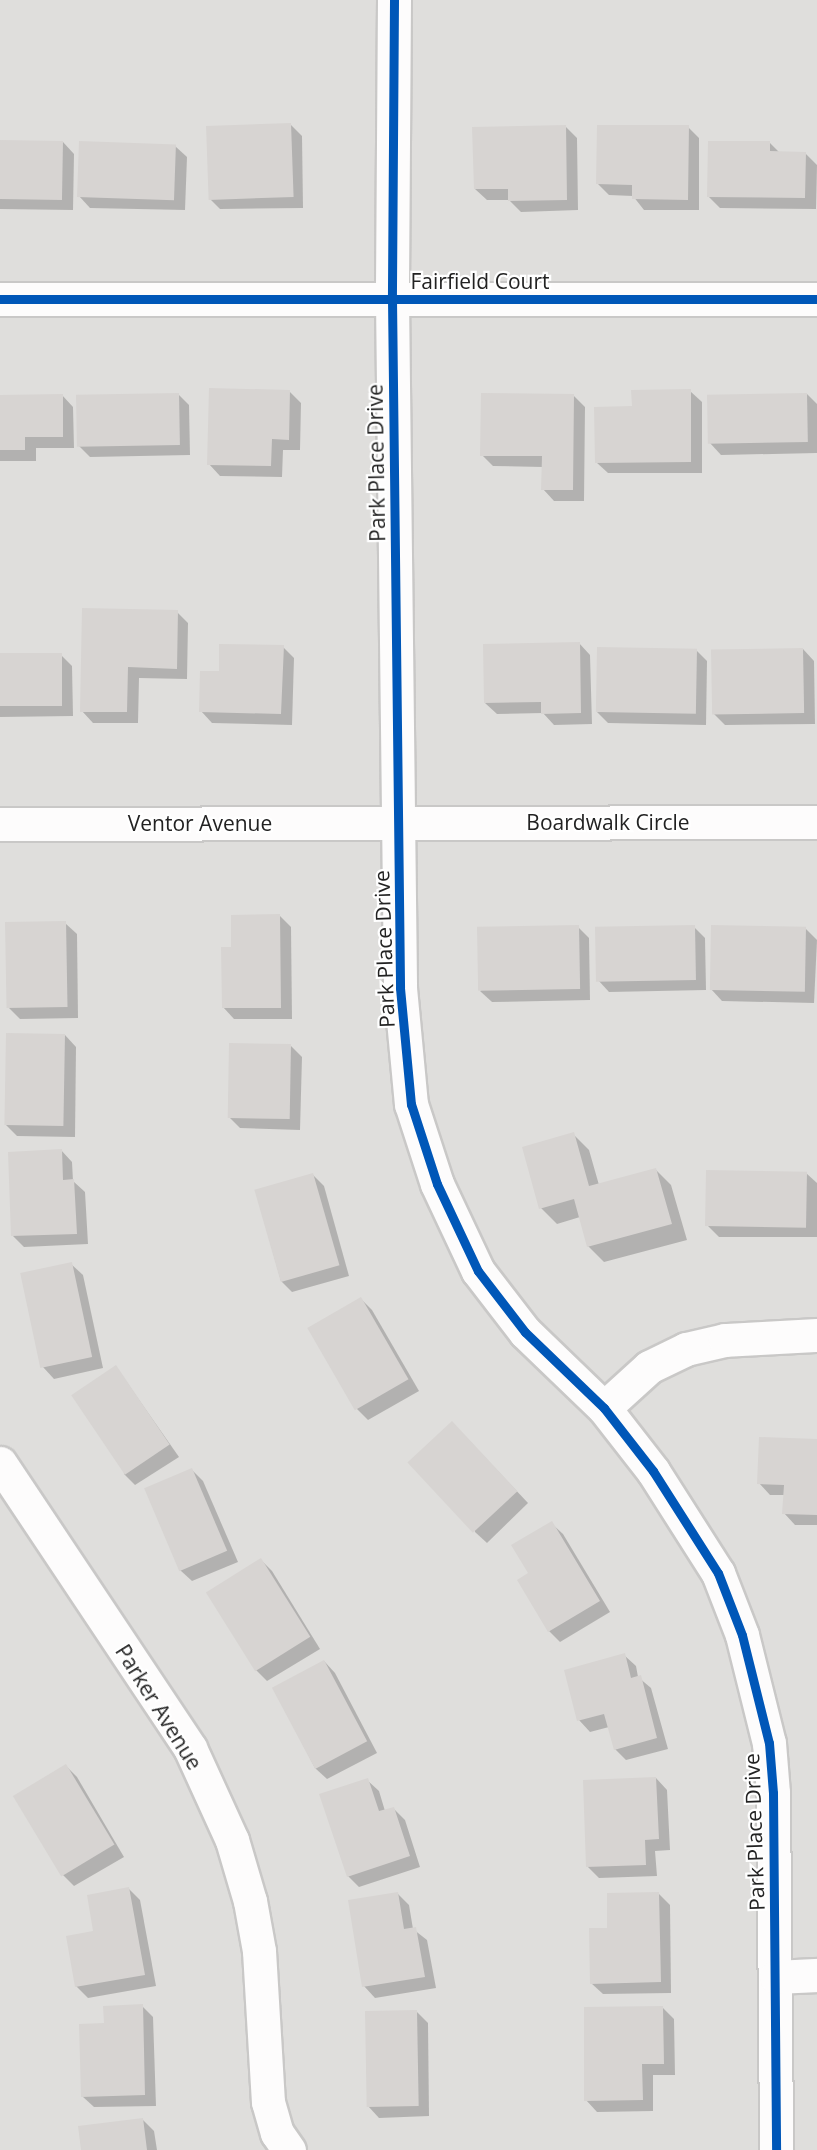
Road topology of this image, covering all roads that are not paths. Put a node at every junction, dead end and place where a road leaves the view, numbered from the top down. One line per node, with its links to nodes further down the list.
1 (394, 0): 3 (street, Park Place Drive)
2 (0, 299): 3 (street, Fairfield Court)
3 (392, 299): 4 (street, Fairfield Court); 5 (street, Park Place Drive)
4 (817, 299)
5 (399, 822): 6 (street, Boardwalk Circle); 7 (street, Ventor Avenue); 9 (street, Park Place Drive)
6 (817, 822)
7 (0, 824)
8 (817, 1335): 9 (street)
9 (604, 1408): 12 (street, Park Place Drive)
10 (0, 1463): 13 (street, Parker Avenue)
11 (817, 1975): 12 (street)
12 (776, 1977): 14 (street, Park Place Drive)
13 (289, 2150)
14 (776, 2150)

